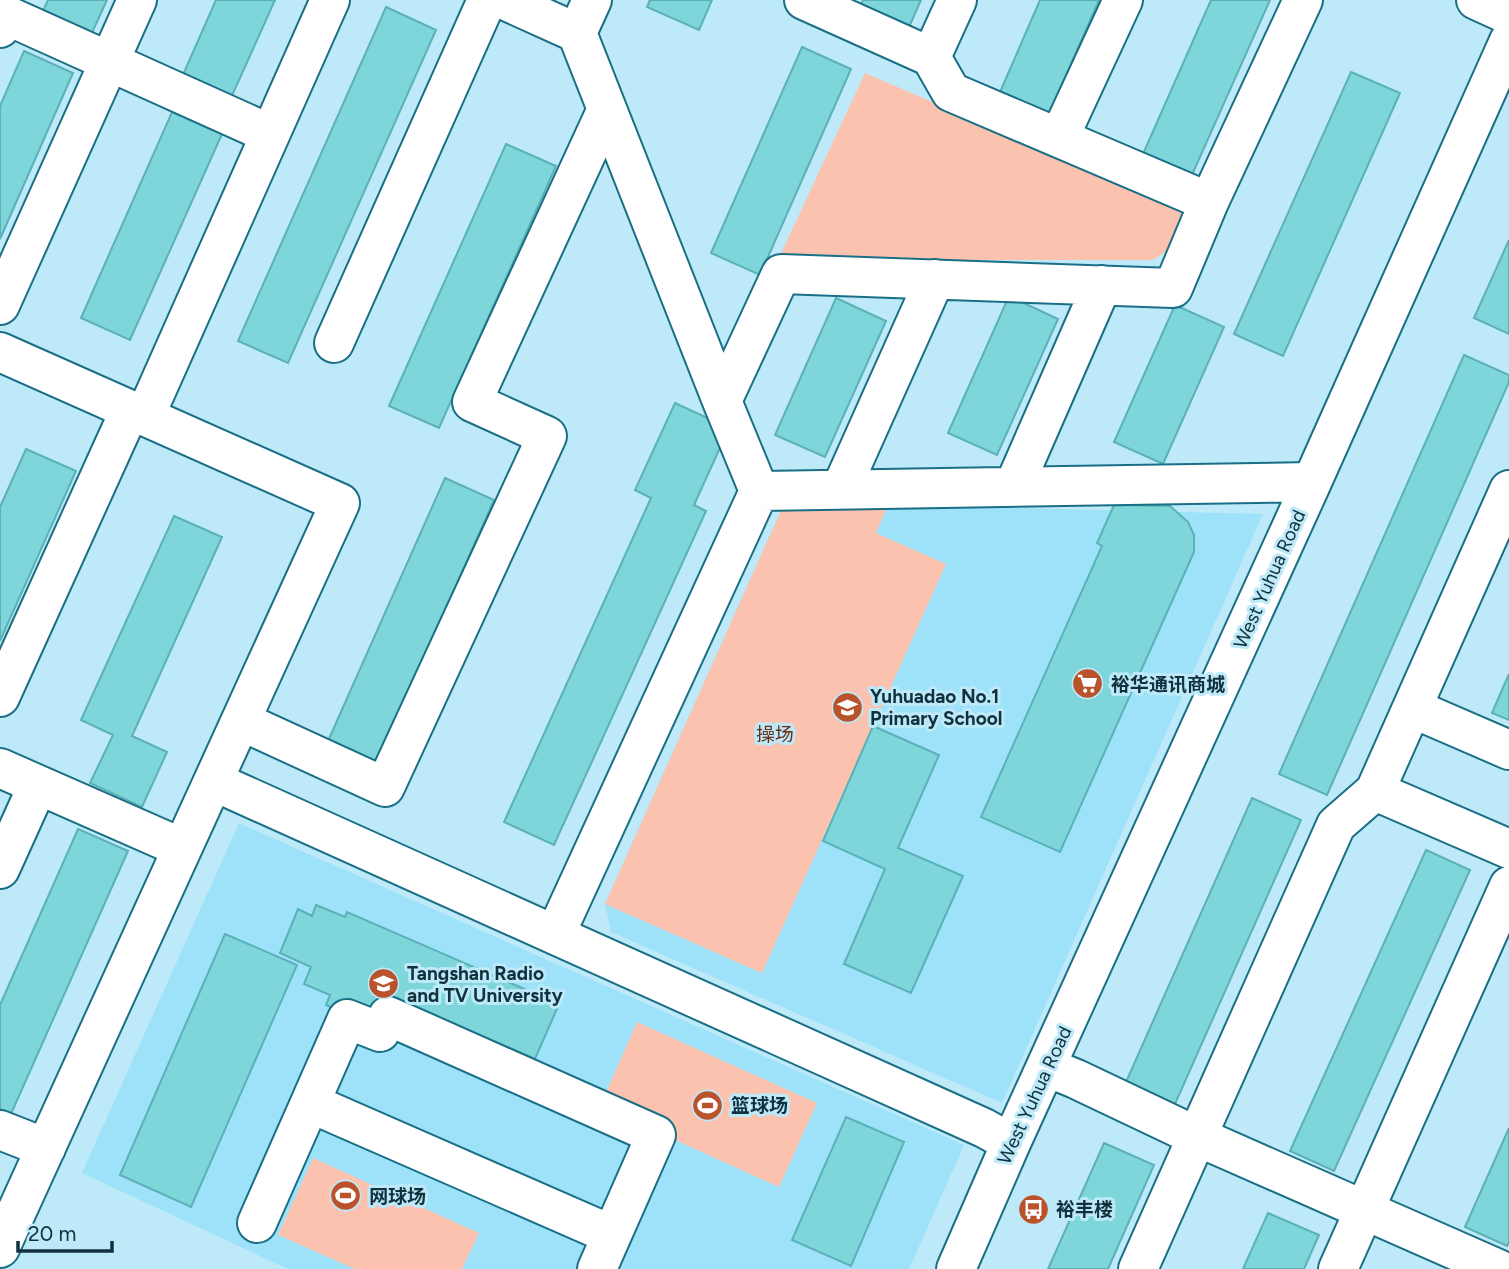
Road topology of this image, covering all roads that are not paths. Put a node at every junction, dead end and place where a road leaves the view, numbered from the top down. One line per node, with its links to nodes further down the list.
1 (137, 0): 15 (street)
2 (330, 0): 17 (street)
3 (487, 0): 23 (street)
4 (504, 0): 12 (street)
5 (804, 0): 14 (street)
6 (957, 0): 14 (street)
7 (1123, 0): 18 (street)
8 (1303, 0): 19 (street)
9 (1476, 0): 11 (street)
10 (6, 14): 15 (street)
11 (1509, 15)
12 (585, 16): 16 (street)
13 (1509, 41): 27 (street, West Yuhua Road)
14 (931, 57): 18 (street)
15 (110, 61): 17 (street); 22 (street)
16 (607, 109): 25 (street); 34 (street)
17 (270, 134): 26 (street)
18 (1059, 138): 19 (street)
19 (1209, 202): 21 (street)
20 (935, 279): 21 (street); 25 (street); 29 (street)
21 (1102, 285): 28 (street)
22 (0, 305)
23 (334, 343)
24 (0, 352): 26 (street)
25 (722, 401): 30 (street)
26 (137, 413): 32 (street); 34 (street)
27 (1312, 482): 28 (street); 45 (street, West Yuhua Road)
28 (1014, 486): 29 (street)
29 (841, 489): 30 (street)
30 (759, 491): 44 (street)
31 (1509, 491): 33 (street)
32 (0, 697)
33 (1412, 708): 35 (street); 39 (street)
34 (241, 721): 37 (street)
35 (1509, 750)
36 (0, 768): 38 (street)
37 (213, 781): 40 (street); 44 (street)
38 (38, 785): 40 (street); 42 (street)
39 (1375, 791): 41 (street); 48 (street)
40 (182, 849): 50 (street)
41 (1509, 849)
42 (0, 869)
43 (1509, 886): 51 (street)
44 (555, 936): 49 (street)
45 (1047, 1067): 48 (street); 49 (street, West Yuhua Road)
46 (310, 1103): 52 (street); 54 (street); 54 (street)
47 (0, 1130): 50 (street)
48 (1196, 1136): 51 (street); 56 (street)
49 (1011, 1143): 55 (street, West Yuhua Road)
50 (46, 1148): 53 (street)
51 (1363, 1210): 57 (street); 58 (street)
52 (257, 1223)
53 (0, 1248)
54 (604, 1252)
55 (956, 1269)
56 (1138, 1269)
57 (1338, 1269)
58 (1498, 1269)

